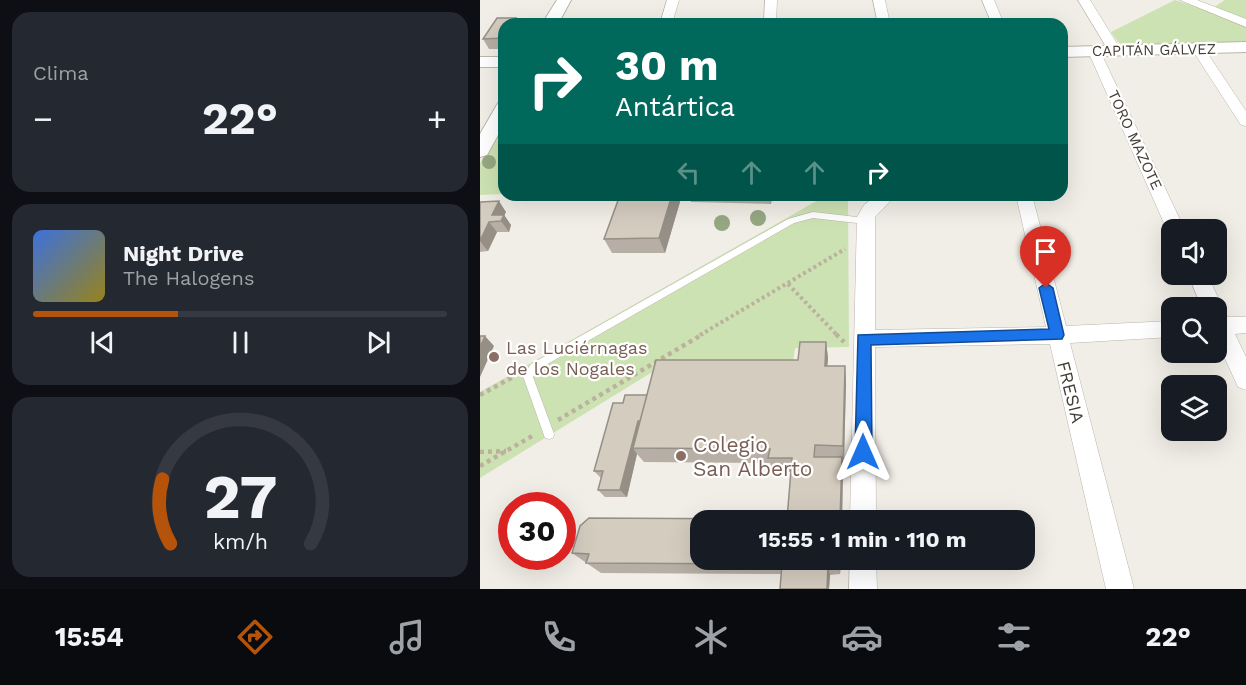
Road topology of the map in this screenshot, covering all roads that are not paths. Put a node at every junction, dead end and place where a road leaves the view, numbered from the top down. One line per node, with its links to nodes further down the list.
1 (564, 0): 8 (street)
2 (673, 0): 9 (street)
3 (771, 0): 10 (street)
4 (879, 0): 11 (street)
5 (988, 0): 12 (street)
6 (1084, 0): 16 (street)
7 (1186, 0): 13 (street)
8 (554, 18)
9 (668, 18)
10 (770, 18)
11 (883, 18)
12 (996, 18)
13 (1246, 23)
14 (1246, 47): 15 (street, CAPITÁN GÁLVEZ)
15 (1197, 48): 16 (street, CAPITÁN GÁLVEZ); 22 (street)
16 (1115, 50): 17 (street, CAPITÁN GÁLVEZ)
17 (1094, 51): 18 (street, CAPITÁN GÁLVEZ); 26 (street, TORO MAZOTE)
18 (1068, 52)
19 (480, 62): 20 (street)
20 (498, 62)
21 (498, 118): 23 (street)
22 (1246, 122)
23 (480, 151)
24 (880, 201): 27 (street)
25 (1025, 201): 31 (street, FRESIA)
26 (1171, 219)
27 (866, 228): 32 (street); 35 (lane)
28 (1227, 321): 29 (street)
29 (1246, 325)
30 (1161, 330): 31 (street)
31 (1057, 335): 32 (street); 39 (street, FRESIA)
32 (864, 339): 36 (street)
33 (1227, 340): 34 (street)
34 (1246, 380)
35 (548, 431)
36 (863, 510)
37 (863, 570): 38 (street)
38 (863, 589)
39 (1120, 589)

